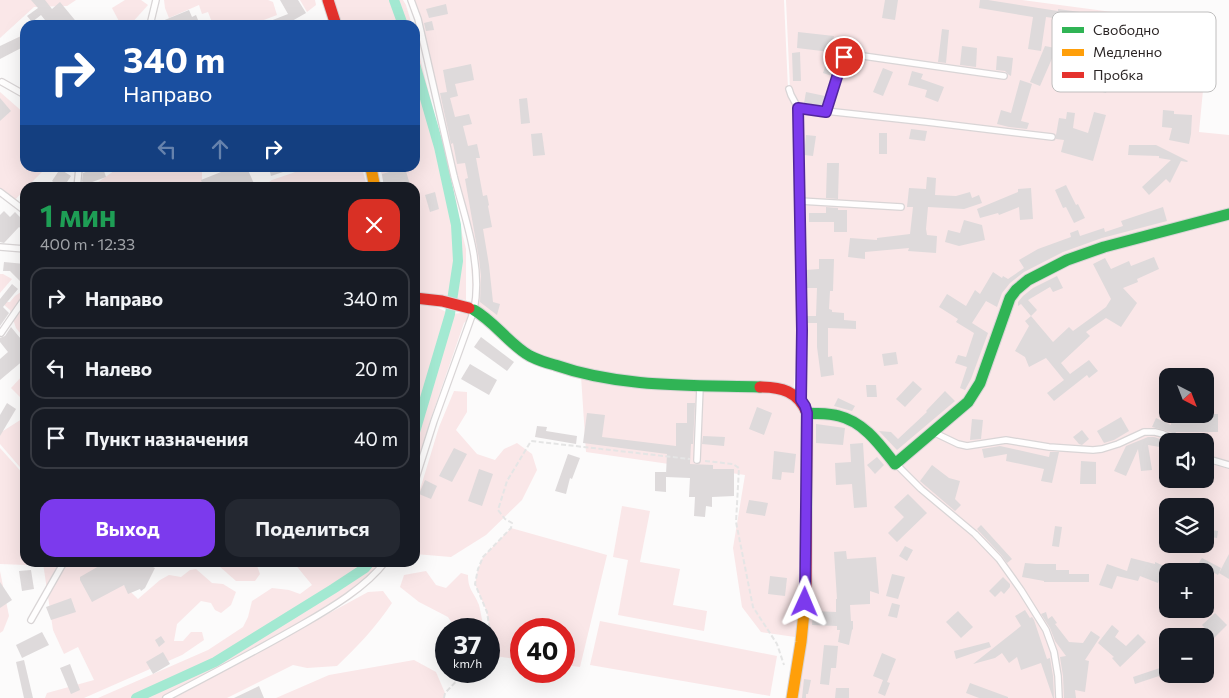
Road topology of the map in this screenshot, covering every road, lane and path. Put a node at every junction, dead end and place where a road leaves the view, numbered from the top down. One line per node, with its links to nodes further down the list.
1 (156, 0): 4 (lane)
2 (328, 0): 5 (street)
3 (411, 0): 6 (lane)
4 (151, 20)
5 (334, 20)
6 (418, 20)
7 (420, 28): 24 (lane)
8 (1004, 76): 13 (lane)
9 (2, 82): 11 (lane)
10 (790, 89): 12 (lane)
11 (20, 92)
12 (798, 108): 13 (lane); 16 (lane)
13 (826, 112): 14 (lane)
14 (1052, 137)
15 (0, 192): 18 (lane)
16 (800, 201): 17 (lane); 27 (lane)
17 (901, 206)
18 (20, 207)
19 (1229, 214): 29 (street)
20 (0, 247): 21 (lane)
21 (20, 249)
22 (420, 299): 24 (street)
23 (20, 305): 25 (lane)
24 (471, 309): 26 (street); 34 (lane)
25 (1, 333)
26 (700, 385): 27 (street); 31 (lane)
27 (801, 400): 28 (street)
28 (807, 413): 33 (street); 44 (street)
29 (933, 432): 30 (lane); 33 (street)
30 (1159, 433)
31 (697, 460): 38 (path); 40 (path)
32 (1214, 461): 35 (lane)
33 (895, 464): 45 (lane)
34 (420, 465)
35 (1229, 465)
36 (61, 567): 39 (lane)
37 (381, 567): 42 (lane)
38 (488, 618)
39 (31, 620)
40 (787, 671)
41 (455, 683): 43 (path)
42 (166, 698)
43 (444, 698)
44 (792, 698)
45 (1059, 698)

